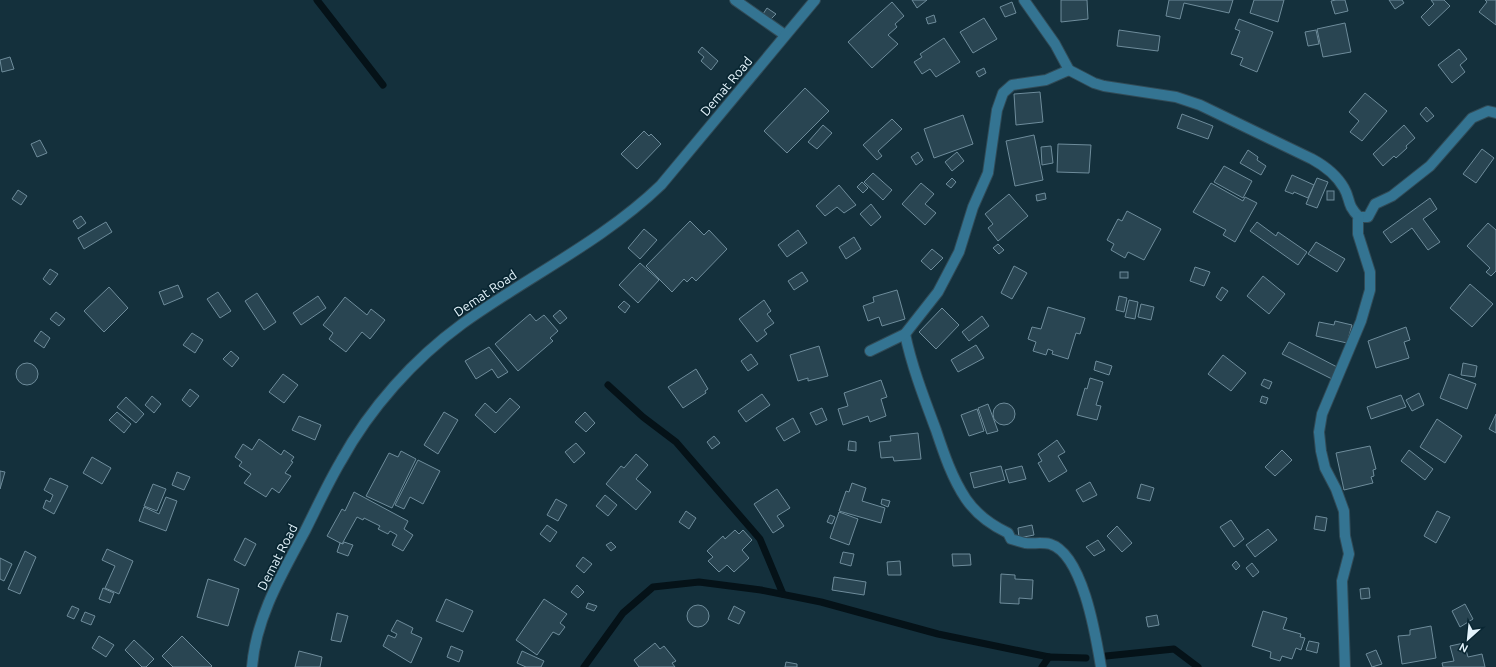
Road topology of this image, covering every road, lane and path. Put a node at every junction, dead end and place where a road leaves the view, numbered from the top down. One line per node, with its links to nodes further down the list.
1 (735, 0): 4 (street)
2 (815, 0): 4 (street, Demat Road)
3 (1024, 0): 5 (street)
4 (785, 35): 10 (street, Demat Road)
5 (1069, 70): 7 (street); 8 (street)
6 (1496, 113): 7 (street)
7 (1360, 217): 12 (street)
8 (905, 334): 9 (street); 11 (street)
9 (870, 352)
10 (252, 667)
11 (1101, 667)
12 (1345, 667)

